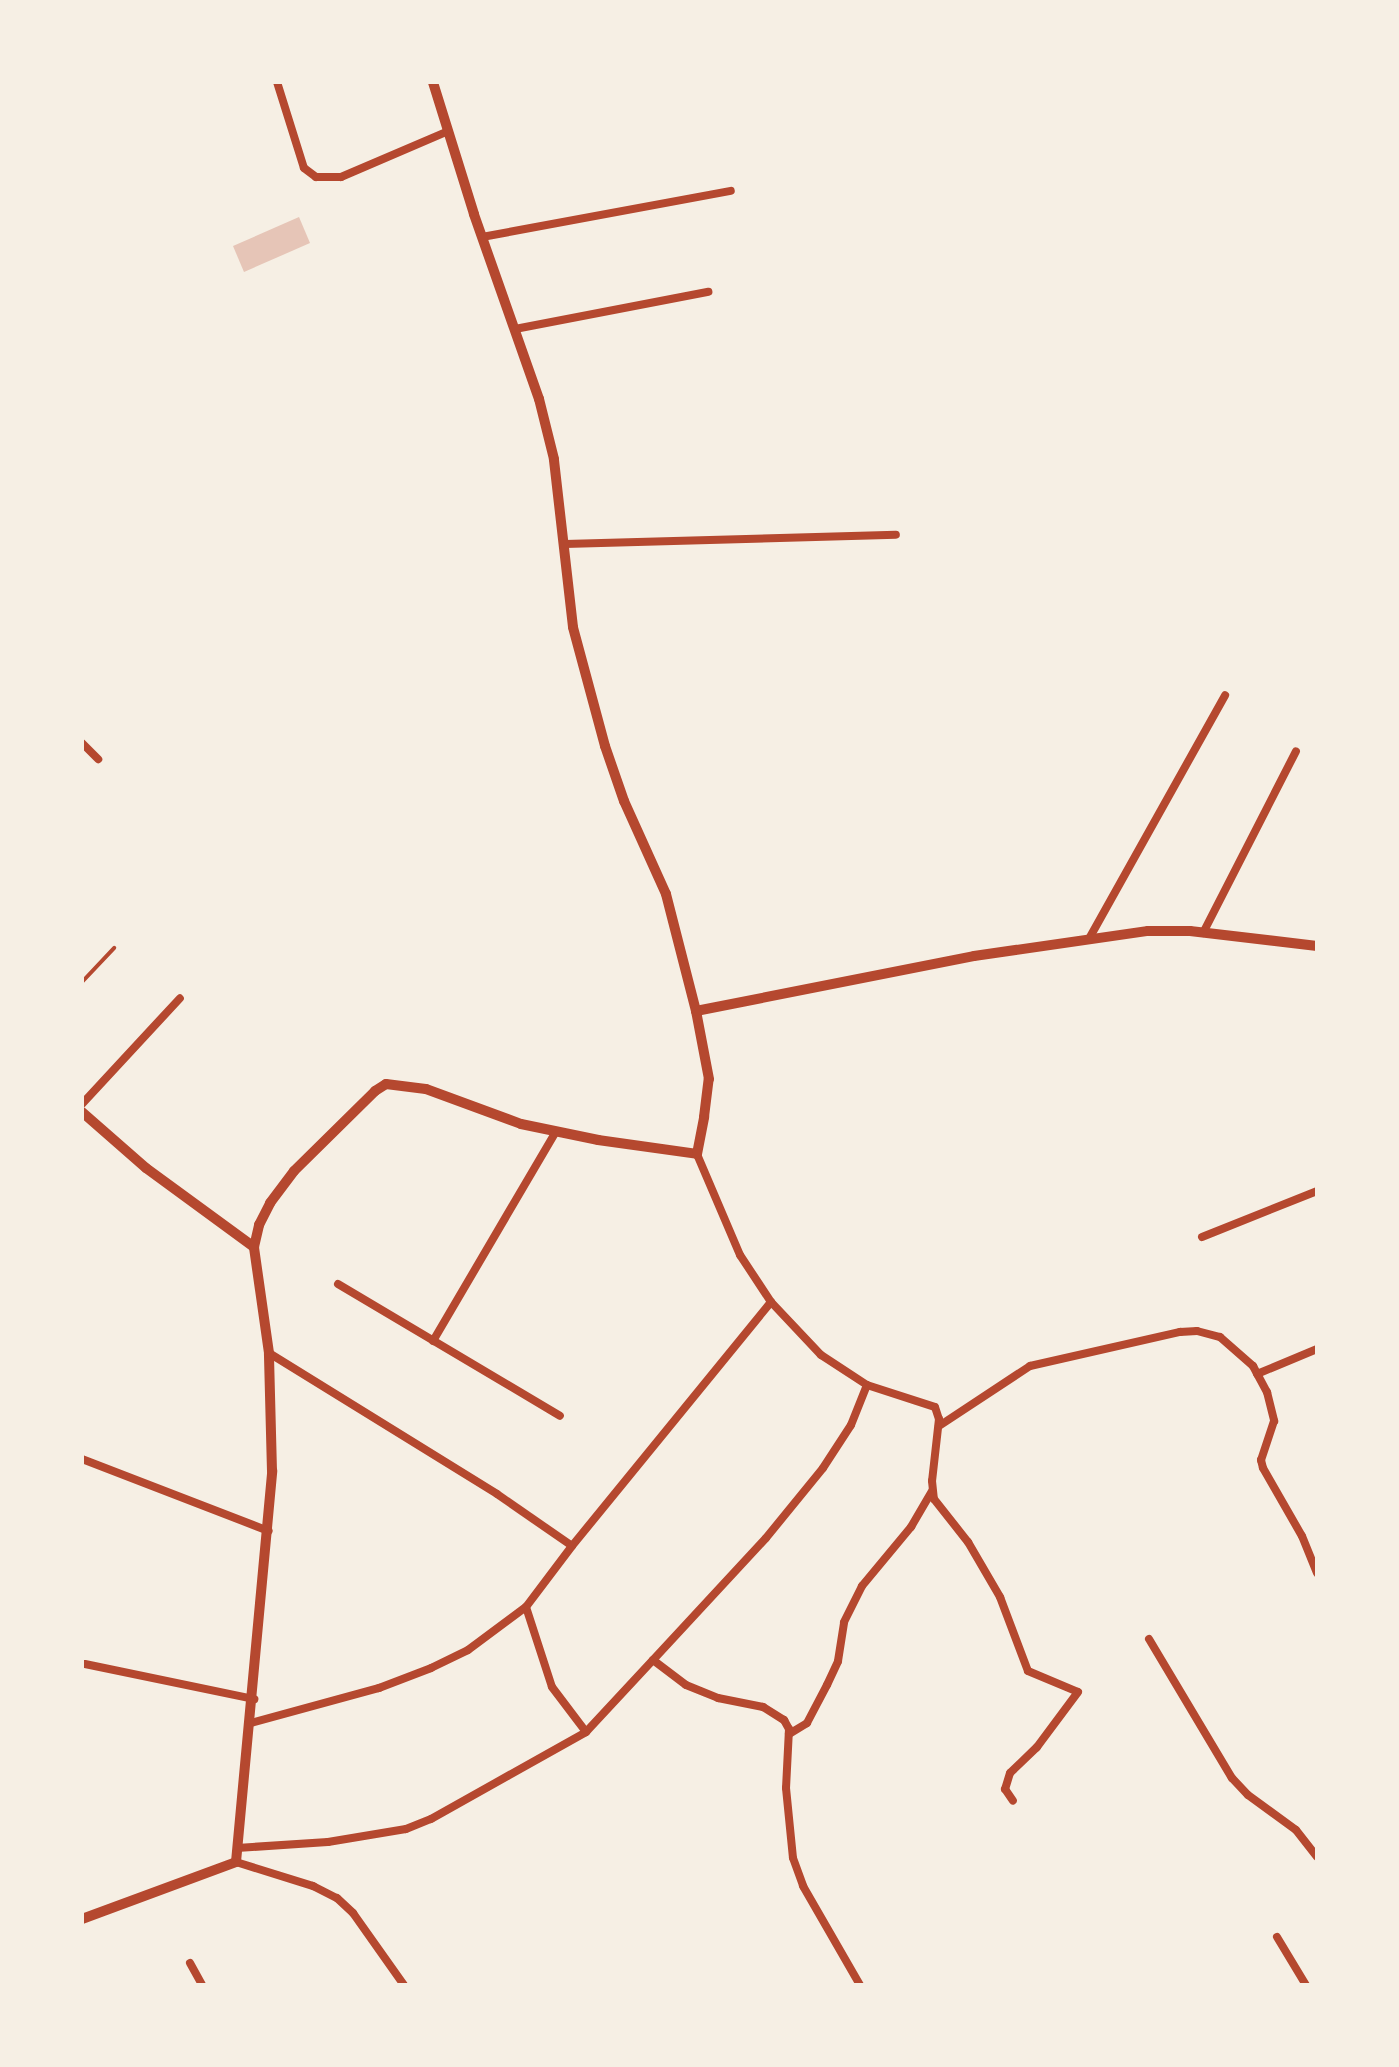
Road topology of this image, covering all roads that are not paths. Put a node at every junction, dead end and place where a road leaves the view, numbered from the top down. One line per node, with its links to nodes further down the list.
1 (277, 82): 3 (street)
2 (433, 82): 3 (street)
3 (446, 132): 5 (street)
4 (731, 191): 5 (street)
5 (482, 237): 7 (street)
6 (708, 292): 7 (street)
7 (515, 329): 9 (street)
8 (896, 535): 9 (street)
9 (565, 544): 20 (street)
10 (1225, 695): 15 (street)
11 (82, 743): 13 (street)
12 (1296, 751): 14 (street)
13 (98, 759)
14 (1203, 933): 15 (street); 16 (street)
15 (1090, 937): 20 (street)
16 (1317, 946)
17 (114, 948): 18 (lane)
18 (82, 982)
19 (180, 998): 21 (street)
20 (696, 1011): 24 (street)
21 (82, 1104)
22 (82, 1112): 27 (street)
23 (556, 1131): 24 (street); 27 (street); 30 (street)
24 (697, 1154): 29 (street)
25 (1317, 1191): 26 (street)
26 (1202, 1237)
27 (254, 1247): 32 (street)
28 (338, 1284): 30 (street)
29 (771, 1302): 34 (street); 40 (street)
30 (433, 1341): 35 (street)
31 (1317, 1349): 33 (street)
32 (269, 1353): 39 (street); 40 (street)
33 (1257, 1374): 36 (street); 41 (street)
34 (867, 1385): 36 (street); 44 (street)
35 (560, 1416)
36 (939, 1426): 38 (street)
37 (82, 1459): 39 (street)
38 (932, 1491): 49 (street); 50 (street)
39 (269, 1531): 46 (street)
40 (572, 1546): 42 (street)
41 (1317, 1573)
42 (526, 1607): 47 (street); 48 (street)
43 (1149, 1639): 52 (street)
44 (653, 1660): 48 (street); 49 (street)
45 (85, 1664): 46 (street)
46 (254, 1699): 47 (street)
47 (251, 1723): 51 (street)
48 (586, 1732): 51 (street)
49 (789, 1734): 59 (street)
50 (1013, 1801)
51 (237, 1848): 53 (street)
52 (1317, 1857)
53 (236, 1862): 54 (street); 58 (street)
54 (82, 1919)
55 (1277, 1937): 60 (street)
56 (190, 1963): 57 (street)
57 (202, 1985)
58 (404, 1985)
59 (860, 1985)
60 (1306, 1985)

